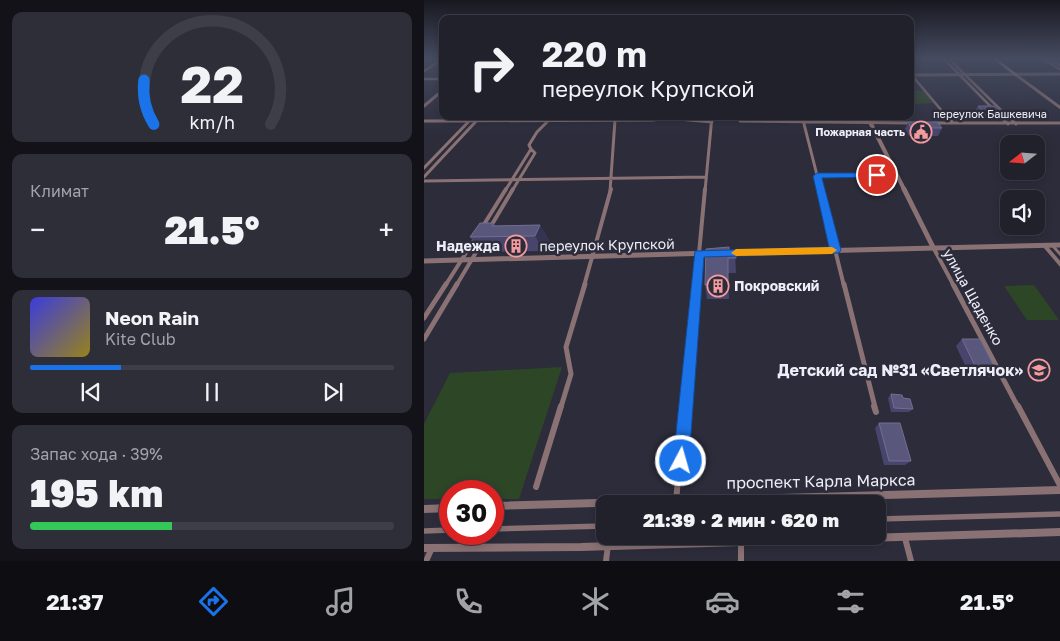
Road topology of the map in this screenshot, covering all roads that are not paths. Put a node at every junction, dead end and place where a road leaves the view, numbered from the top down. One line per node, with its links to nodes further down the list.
1 (920, 84): 19 (street)
2 (968, 84): 21 (street)
3 (975, 84): 22 (street)
4 (1028, 84): 7 (street)
5 (439, 93): 6 (street)
6 (424, 106)
7 (1060, 108)
8 (470, 120): 9 (street); 13 (street); 24 (street)
9 (478, 120): 27 (street)
10 (550, 120): 23 (street)
11 (615, 120): 29 (street)
12 (712, 120): 28 (street)
13 (424, 121)
14 (740, 121): 15 (street, переулок Башкевича)
15 (804, 122): 16 (street, переулок Башкевича); 26 (street)
16 (870, 122): 17 (street, переулок Башкевича); 25 (street, улица Щаденко)
17 (914, 123)
18 (932, 123): 19 (street, переулок Башкевича)
19 (953, 123): 21 (street, переулок Башкевича)
20 (1060, 123): 22 (street, переулок Башкевича)
21 (1008, 124): 22 (street, переулок Башкевича)
22 (1016, 124)
23 (531, 149): 30 (street); 31 (street)
24 (424, 168)
25 (896, 175): 26 (street); 35 (street, улица Щаденко)
26 (817, 176): 36 (street)
27 (424, 177)
28 (706, 177): 29 (street); 37 (street)
29 (613, 178): 30 (street); 39 (street)
30 (520, 179): 31 (street); 41 (street)
31 (513, 180): 32 (street); 40 (street)
32 (424, 181)
33 (1044, 245): 34 (street, переулок Крупской); 35 (street, переулок Крупской); 43 (street)
34 (1058, 245): 38 (street)
35 (933, 247): 36 (street, переулок Крупской); 48 (street, улица Щаденко)
36 (836, 250): 37 (street, переулок Крупской); 46 (street)
37 (699, 254): 39 (street, переулок Крупской); 49 (street)
38 (1060, 255)
39 (594, 256): 41 (street, переулок Крупской); 47 (street)
40 (461, 259): 41 (street, переулок Крупской); 42 (street, переулок Крупской); 44 (street)
41 (471, 259): 45 (street)
42 (424, 261)
43 (1060, 265)
44 (424, 318)
45 (424, 339)
46 (876, 412)
47 (536, 487)
48 (1060, 488): 50 (street, проспект Карла Маркса)
49 (677, 495)
50 (868, 495)
51 (596, 504): 52 (street, проспект Карла Маркса)
52 (504, 506)
53 (439, 508): 54 (street)
54 (424, 509)
55 (1060, 514): 56 (street)
56 (886, 519)
57 (596, 526): 58 (street)
58 (504, 529)
59 (439, 530): 60 (street)
60 (424, 531)
61 (1060, 532): 63 (street)
62 (886, 538): 63 (street)
63 (905, 538): 70 (street)
64 (608, 545): 66 (street); 68 (street)
65 (741, 545): 69 (street)
66 (428, 548): 67 (street)
67 (426, 561)
68 (606, 561)
69 (741, 561)
70 (911, 561)

